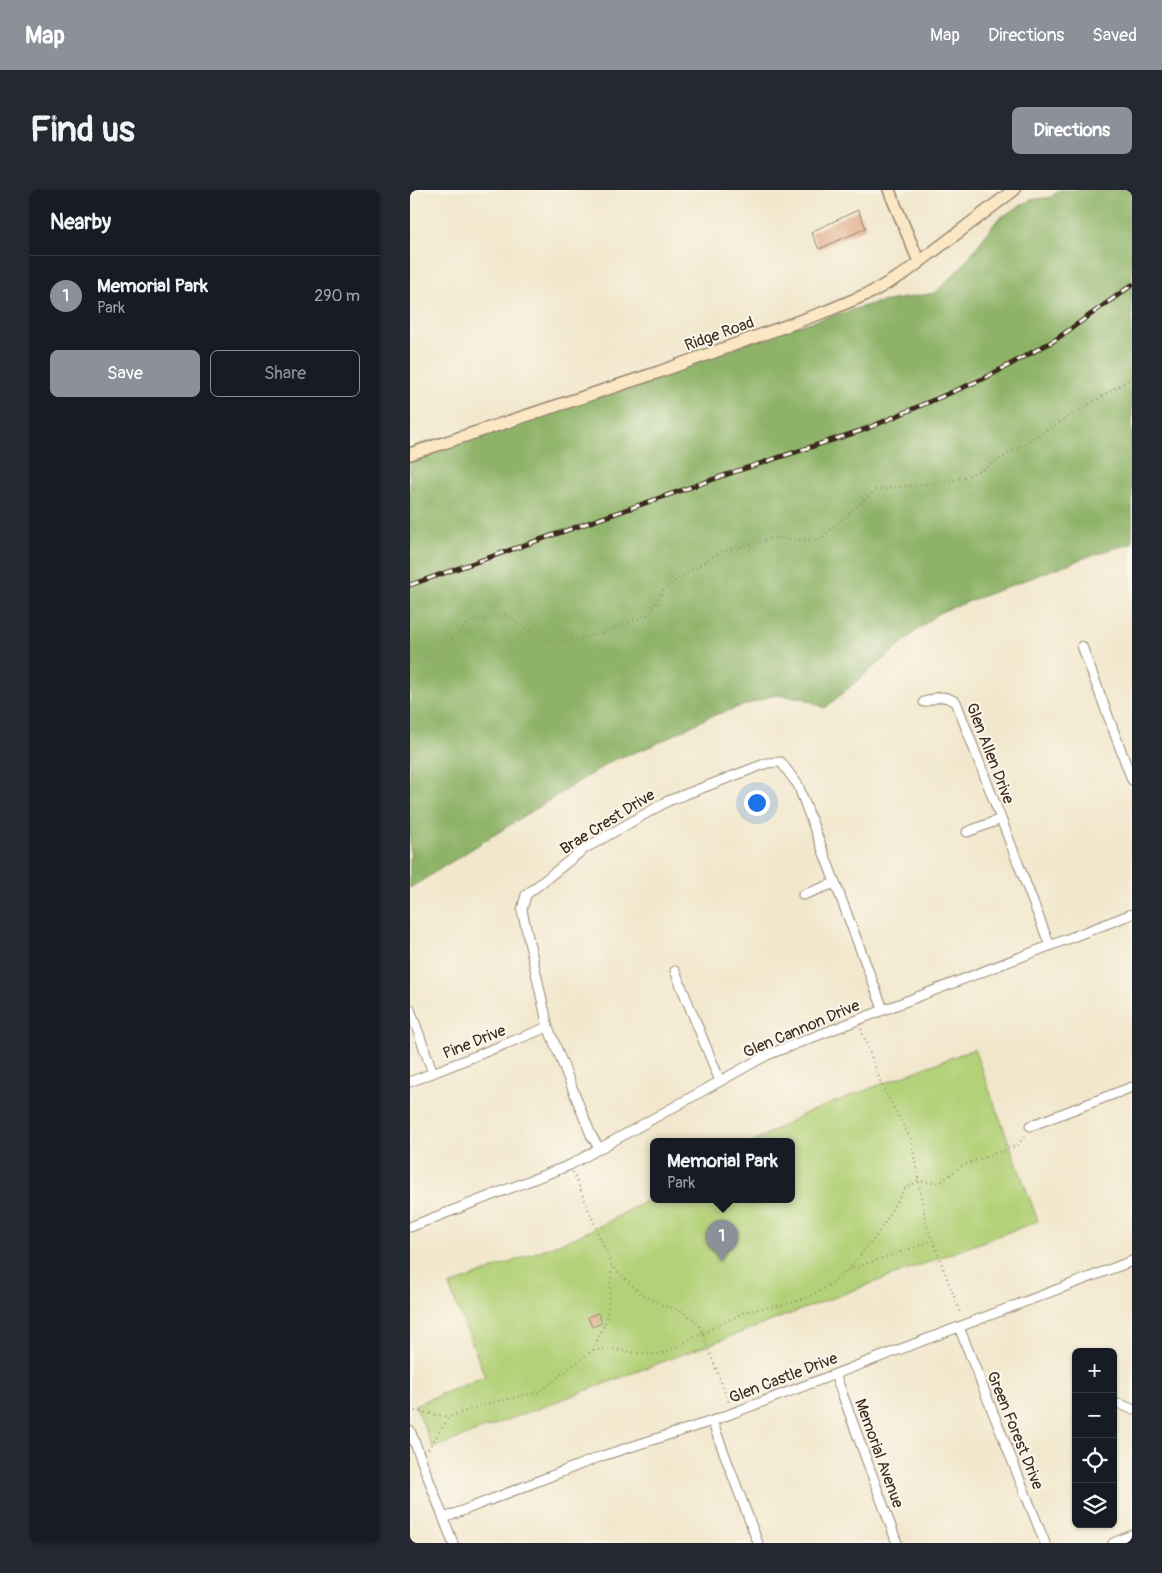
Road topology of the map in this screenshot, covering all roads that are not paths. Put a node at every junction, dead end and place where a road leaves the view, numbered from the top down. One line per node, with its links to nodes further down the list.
1 (889, 190): 3 (main road)
2 (1014, 190): 3 (main road, Ridge Road)
3 (919, 262): 4 (main road, Ridge Road)
4 (410, 454)
5 (1082, 646): 7 (street)
6 (924, 702): 8 (street, Glen Allen Drive)
7 (1132, 780)
8 (1001, 819): 9 (street, Glen Allen Drive); 13 (street, Glen Allen Drive)
9 (967, 832)
10 (835, 883): 11 (street); 16 (street, Brae Crest Drive); 17 (street, Brae Crest Drive)
11 (803, 895)
12 (1132, 914): 13 (street, Glen Cannon Drive)
13 (1050, 946): 16 (street, Glen Cannon Drive)
14 (675, 971): 19 (street)
15 (410, 1009): 18 (street)
16 (883, 1009): 19 (street, Glen Cannon Drive)
17 (548, 1027): 18 (street, Pine Drive); 23 (street, Brae Crest Drive)
18 (433, 1073): 20 (street, Pine Drive)
19 (720, 1081): 23 (street, Glen Cannon Drive)
20 (410, 1082)
21 (1132, 1087): 22 (street)
22 (1030, 1126)
23 (599, 1148): 24 (street, Glen Cannon Drive)
24 (410, 1227)
25 (1132, 1260): 26 (street, Glen Castle Drive)
26 (962, 1326): 27 (street, Glen Castle Drive); 37 (street, Green Forest Drive)
27 (835, 1374): 30 (street, Glen Castle Drive); 36 (street, Memorial Avenue)
28 (1120, 1404): 29 (street)
29 (1132, 1409)
30 (712, 1421): 32 (street, Glen Castle Drive); 34 (street)
31 (410, 1430): 32 (street)
32 (444, 1518): 35 (street)
33 (1132, 1535): 38 (street)
34 (756, 1542)
35 (454, 1543)
36 (897, 1543)
37 (1045, 1543)
38 (1113, 1543)

